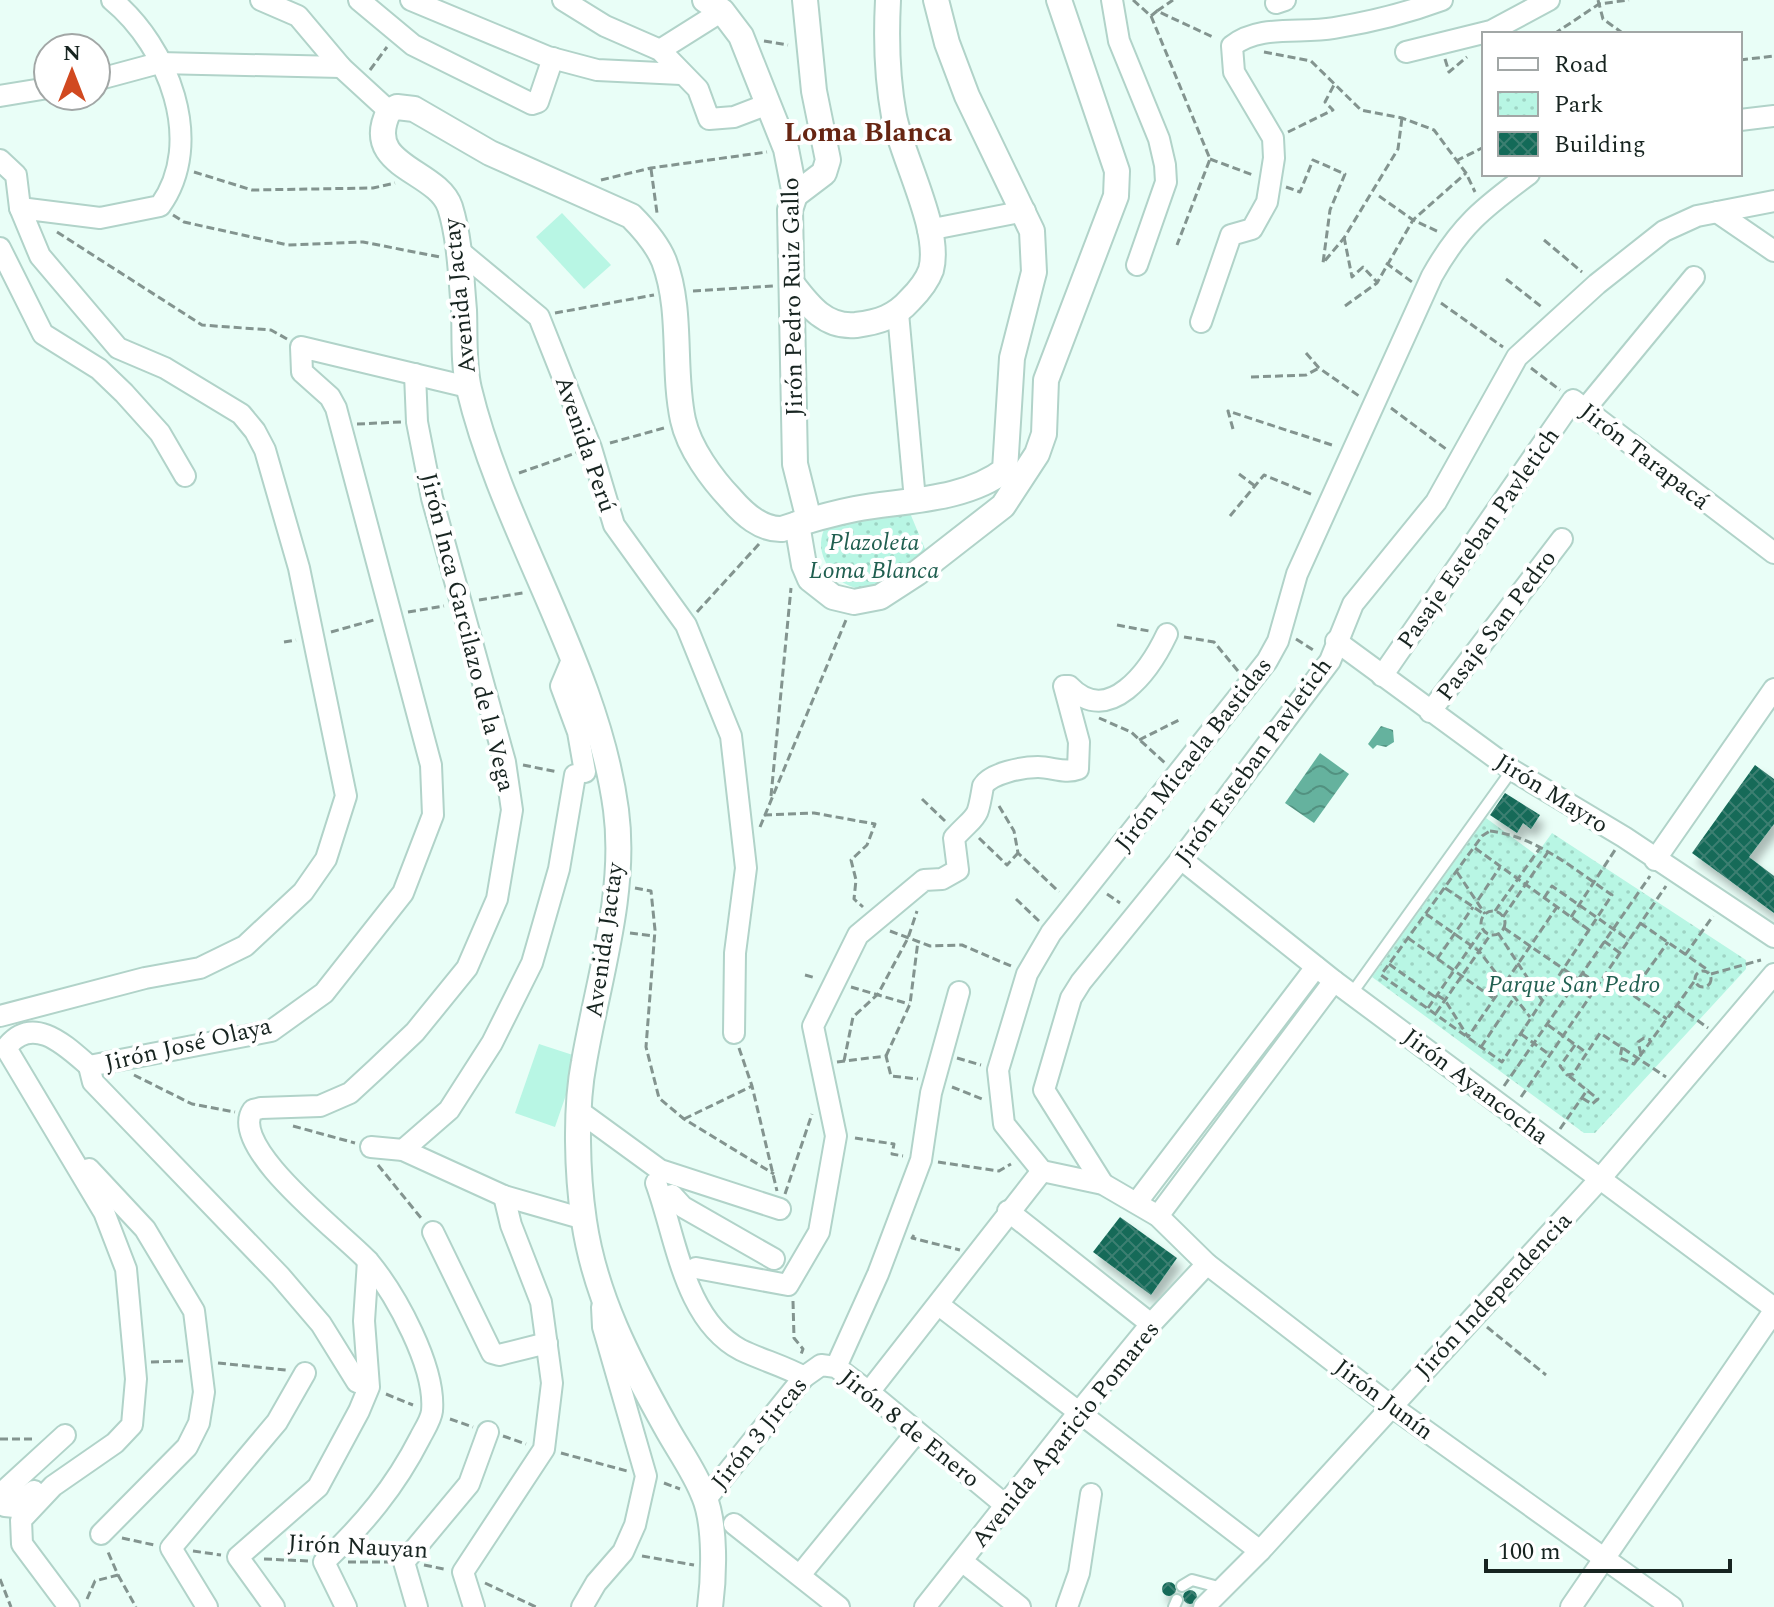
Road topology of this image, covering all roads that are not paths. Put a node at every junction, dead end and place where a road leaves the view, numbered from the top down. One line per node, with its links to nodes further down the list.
1 (112, 0): 19 (street)
2 (261, 0): 20 (street)
3 (359, 0): 18 (street)
4 (411, 0): 18 (street)
5 (563, 0): 16 (street)
6 (805, 0): 31 (street)
7 (888, 0): 36 (street)
8 (936, 0): 34 (street)
9 (1059, 0): 50 (street, Jirón Pedro Ruiz Gallo)
10 (1112, 0): 40 (street)
11 (1442, 0): 44 (street)
12 (1549, 0): 14 (street)
13 (714, 6): 16 (street); 25 (street, Jirón Pedro Ruiz Gallo)
14 (1487, 32)
15 (1482, 33): 17 (street)
16 (660, 50): 21 (street)
17 (1406, 52)
18 (553, 58): 21 (street)
19 (159, 63): 20 (street); 22 (street); 33 (street)
20 (341, 67): 26 (street)
21 (681, 74): 25 (street)
22 (112, 76)
23 (32, 91): 24 (street)
24 (0, 96)
25 (768, 104): 31 (street, Jirón Pedro Ruiz Gallo)
26 (389, 111): 39 (street, Avenida Jactay); 50 (street)
27 (1774, 116): 28 (street)
28 (1742, 120)
29 (0, 160): 33 (street)
30 (1526, 176): 76 (street, Jirón Micaela Bastidas)
31 (795, 195): 42 (street, Jirón Pedro Ruiz Gallo)
32 (1774, 201): 35 (street, Jirón Esteban Pavletich)
33 (20, 208): 68 (street)
34 (1025, 211): 36 (street); 49 (street)
35 (1717, 212): 38 (street); 54 (street, Jirón Esteban Pavletich)
36 (928, 230): 43 (street)
37 (0, 248): 48 (street)
38 (1774, 251)
39 (458, 255): 46 (street, Avenida Jactay); 69 (street, Avenida Perú)
40 (1137, 265)
41 (1694, 277): 47 (street, Pasaje Esteban Pavletich)
42 (793, 285): 43 (street); 50 (street, Jirón Pedro Ruiz Gallo)
43 (898, 313): 49 (street)
44 (1201, 322)
45 (415, 374): 46 (street); 71 (street, Jirón José Olaya); 87 (street, Jirón Inca Garcilazo de la Vega)
46 (468, 387): 55 (street, Avenida Jactay)
47 (1580, 404): 52 (street, Jirón Tarapacá); 56 (street, Pasaje Esteban Pavletich)
48 (185, 476)
49 (915, 500): 50 (street)
50 (803, 522)
51 (1562, 539): 58 (street, Pasaje San Pedro)
52 (1774, 553)
53 (1167, 634): 89 (street)
54 (1336, 641): 56 (street, Jirón Mayro); 60 (street, Jirón Esteban Pavletich)
55 (572, 660): 72 (street, Avenida Jactay); 75 (street)
56 (1382, 676): 58 (street, Jirón Mayro)
57 (1774, 689): 61 (street)
58 (1430, 712): 59 (street, Jirón Mayro)
59 (1512, 770): 61 (street, Jirón Mayro); 67 (lane)
60 (1181, 859): 63 (street, Jirón Ayancocha); 78 (street, Jirón Esteban Pavletich)
61 (1663, 865): 62 (street, Jirón Mayro)
62 (1774, 937)
63 (1316, 967): 65 (street, Jirón Ayancocha); 80 (street)
64 (1774, 974): 77 (street, Jirón Independencia)
65 (1334, 981): 67 (street, Jirón Ayancocha); 83 (street)
66 (959, 992): 95 (street)
67 (1352, 993): 77 (street, Jirón Ayancocha)
68 (0, 1016)
69 (734, 1033)
70 (3, 1045): 71 (street); 73 (street)
71 (89, 1066): 98 (street, Jirón José Olaya)
72 (579, 1111): 81 (street); 84 (street, Avenida Jactay)
73 (67, 1145): 105 (street); 110 (street)
74 (371, 1147): 75 (street)
75 (403, 1150): 79 (street)
76 (1042, 1171): 78 (street); 82 (street)
77 (1599, 1180): 92 (street, Jirón Ayancocha); 100 (street, Jirón Independencia)
78 (1103, 1184): 80 (street, Jirón Junín)
79 (504, 1196): 84 (street); 94 (street)
80 (1137, 1202): 83 (street, Jirón Junín)
81 (780, 1209)
82 (1008, 1211): 91 (street); 93 (street)
83 (1158, 1216): 88 (street, Jirón Junín)
84 (584, 1219): 90 (street, Avenida Jactay)
85 (433, 1232): 94 (street)
86 (774, 1259): 96 (street, Jirón 8 de Enero)
87 (368, 1261): 119 (street); 120 (street, Jirón Inca Garcilazo de la Vega)
88 (1207, 1264): 93 (street, Avenida Aparicio Pomares); 100 (street, Jirón Junín)
89 (696, 1268)
90 (601, 1294): 107 (street, Avenida Jactay); 123 (street)
91 (939, 1305): 99 (street); 101 (street)
92 (1774, 1310): 112 (street)
93 (1151, 1324): 101 (street, Avenida Aparicio Pomares)
94 (547, 1343): 122 (street)
95 (836, 1367): 96 (street, Jirón 8 de Enero); 99 (street, Jirón 8 de Enero)
96 (808, 1372): 107 (street, Jirón 3 Jircas)
97 (305, 1373): 118 (street)
98 (357, 1382)
99 (869, 1392): 103 (street, Jirón 8 de Enero)
100 (1391, 1406): 111 (street, Jirón Independencia); 112 (street, Jirón Junín)
101 (1079, 1412): 108 (street, Avenida Aparicio Pomares); 111 (street)
102 (488, 1432): 121 (street)
103 (916, 1433): 108 (street, Jirón 8 de Enero); 114 (street)
104 (65, 1435): 105 (street)
105 (53, 1486): 117 (street)
106 (1091, 1494): 128 (street)
107 (706, 1499): 124 (street, Avenida Jactay)
108 (1004, 1504): 113 (street, Avenida Aparicio Pomares)
109 (734, 1524): 114 (street)
110 (101, 1534)
111 (1260, 1551): 116 (street, Jirón Independencia)
112 (1606, 1558): 130 (street); 131 (street, Jirón Junín)
113 (963, 1562): 126 (street, Avenida Aparicio Pomares); 127 (street)
114 (800, 1575): 125 (street)
115 (1182, 1586): 116 (lane)
116 (1222, 1588): 129 (street, Jirón Independencia)
117 (67, 1605)
118 (207, 1607)
119 (274, 1607)
120 (346, 1607)
121 (417, 1607)
122 (474, 1607)
123 (582, 1607)
124 (710, 1607)
125 (839, 1607)
126 (925, 1607)
127 (1020, 1607)
128 (1067, 1607)
129 (1204, 1607)
130 (1571, 1607)
131 (1672, 1607)

